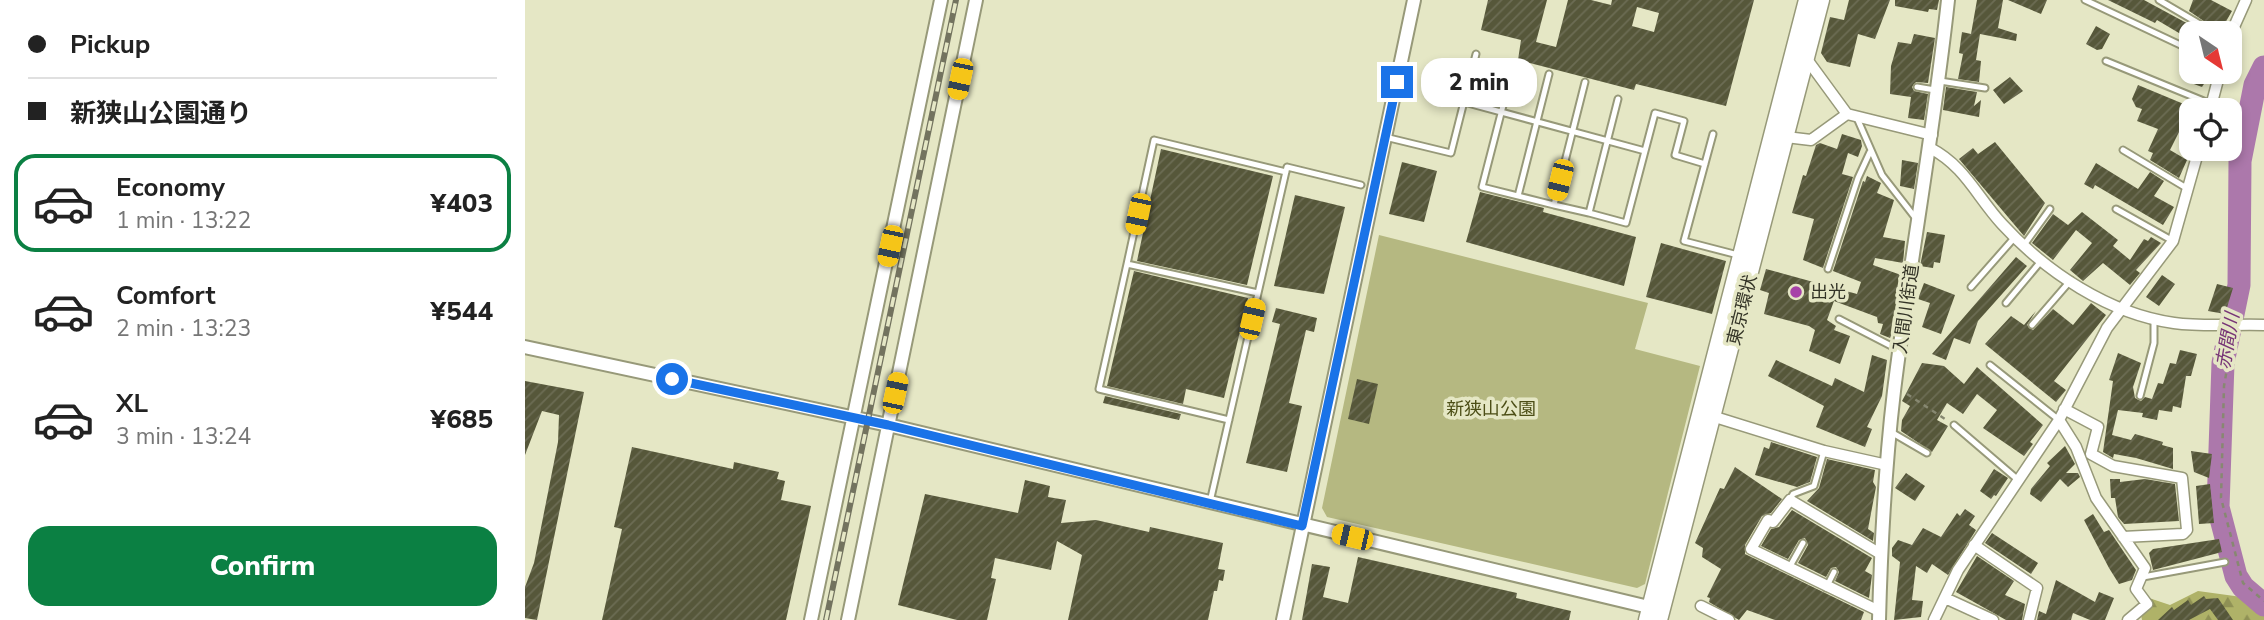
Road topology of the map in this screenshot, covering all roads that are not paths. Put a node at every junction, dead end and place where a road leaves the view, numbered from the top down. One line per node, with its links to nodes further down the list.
1 (941, 0): 70 (street)
2 (976, 0): 73 (street)
3 (1414, 0): 30 (street)
4 (1807, 0): 51 (highway, 東京環状)
5 (1821, 0): 14 (highway, 東京環状)
6 (1948, 0): 19 (street, 入間川街道)
7 (2085, 0): 12 (lane)
8 (2159, 0): 10 (lane)
9 (2246, 0): 11 (street)
10 (2195, 21)
11 (2236, 21)
12 (2179, 44)
13 (1476, 54): 24 (lane)
14 (1806, 58): 26 (street); 31 (highway, 東京環状)
15 (2106, 61): 22 (lane)
16 (1514, 63): 25 (lane)
17 (1549, 74): 27 (lane)
18 (1585, 82): 28 (lane)
19 (1938, 86): 20 (lane); 21 (lane); 33 (street, 入間川街道)
20 (1917, 87)
21 (1985, 88)
22 (2190, 98)
23 (1618, 99): 32 (lane)
24 (1464, 102): 25 (lane); 30 (lane)
25 (1501, 112): 27 (lane); 42 (lane)
26 (1851, 115): 31 (street); 33 (street); 36 (lane)
27 (1537, 122): 28 (lane); 42 (lane)
28 (1572, 132): 32 (lane); 43 (lane)
29 (1713, 134): 38 (lane)
30 (1385, 137): 82 (street)
31 (1786, 137): 69 (highway, 東京環状)
32 (1607, 141): 35 (lane); 46 (lane)
33 (1931, 142): 47 (street, 入間川街道); 48 (street)
34 (2123, 150): 41 (lane)
35 (1645, 151): 38 (lane); 46 (lane)
36 (1870, 152): 47 (lane); 54 (lane)
37 (2196, 161): 41 (street)
38 (1705, 164): 51 (lane)
39 (1286, 172): 40 (lane); 53 (lane); 57 (lane)
40 (1361, 185)
41 (2188, 189): 49 (street)
42 (1518, 196): 43 (lane)
43 (1554, 205): 46 (lane)
44 (2050, 209): 50 (lane)
45 (2116, 209): 49 (lane)
46 (1589, 213)
47 (1919, 223): 65 (street, 入間川街道)
48 (2015, 237): 50 (street); 56 (lane)
49 (2173, 241): 59 (street)
50 (2024, 245): 52 (street)
51 (1741, 256): 94 (highway, 東京環状)
52 (2042, 260): 55 (street); 58 (lane)
53 (1127, 264): 57 (lane); 71 (lane)
54 (1828, 269)
55 (2071, 280): 59 (street); 62 (lane)
56 (1971, 287)
57 (1258, 293): 71 (lane)
58 (2006, 303)
59 (2119, 311): 61 (street); 68 (street)
60 (1839, 319): 65 (lane)
61 (2154, 320): 63 (street); 67 (lane)
62 (2032, 325)
63 (2264, 326)
64 (525, 346): 70 (street)
65 (1900, 351): 75 (street, 入間川街道)
66 (1990, 365): 72 (lane)
67 (2140, 396)
68 (2064, 409): 72 (street); 83 (street)
69 (1715, 417): 76 (street); 94 (highway, 東京環状)
70 (854, 418): 73 (street); 97 (street)
71 (1229, 420): 81 (lane)
72 (2059, 420): 79 (street); 83 (street)
73 (888, 425): 81 (street); 98 (street)
74 (1954, 425): 79 (lane)
75 (1890, 431): 77 (lane); 78 (street, 入間川街道)
76 (1824, 451): 78 (street); 80 (lane)
77 (1927, 453)
78 (1887, 465): 86 (street, 入間川街道)
79 (2017, 479): 85 (street)
80 (1790, 500): 86 (street); 88 (street)
81 (1209, 503): 82 (street)
82 (1302, 526): 94 (street); 99 (street)
83 (2123, 537): 90 (street)
84 (1803, 542): 88 (lane)
85 (1974, 545): 92 (street); 103 (street)
86 (1879, 553): 95 (street, 入間川街道)
87 (2225, 562): 90 (lane)
88 (1789, 568): 91 (street)
89 (1834, 572): 91 (lane)
90 (2143, 577): 96 (street)
91 (1826, 588): 95 (street)
92 (1945, 598): 101 (street); 102 (street)
93 (1701, 606): 100 (street)
94 (1655, 614)
95 (1879, 616)
96 (2131, 619)
97 (811, 620)
98 (848, 620)
99 (1283, 620)
100 (1729, 620)
101 (1934, 620)
102 (1993, 620)
103 (2029, 620)

